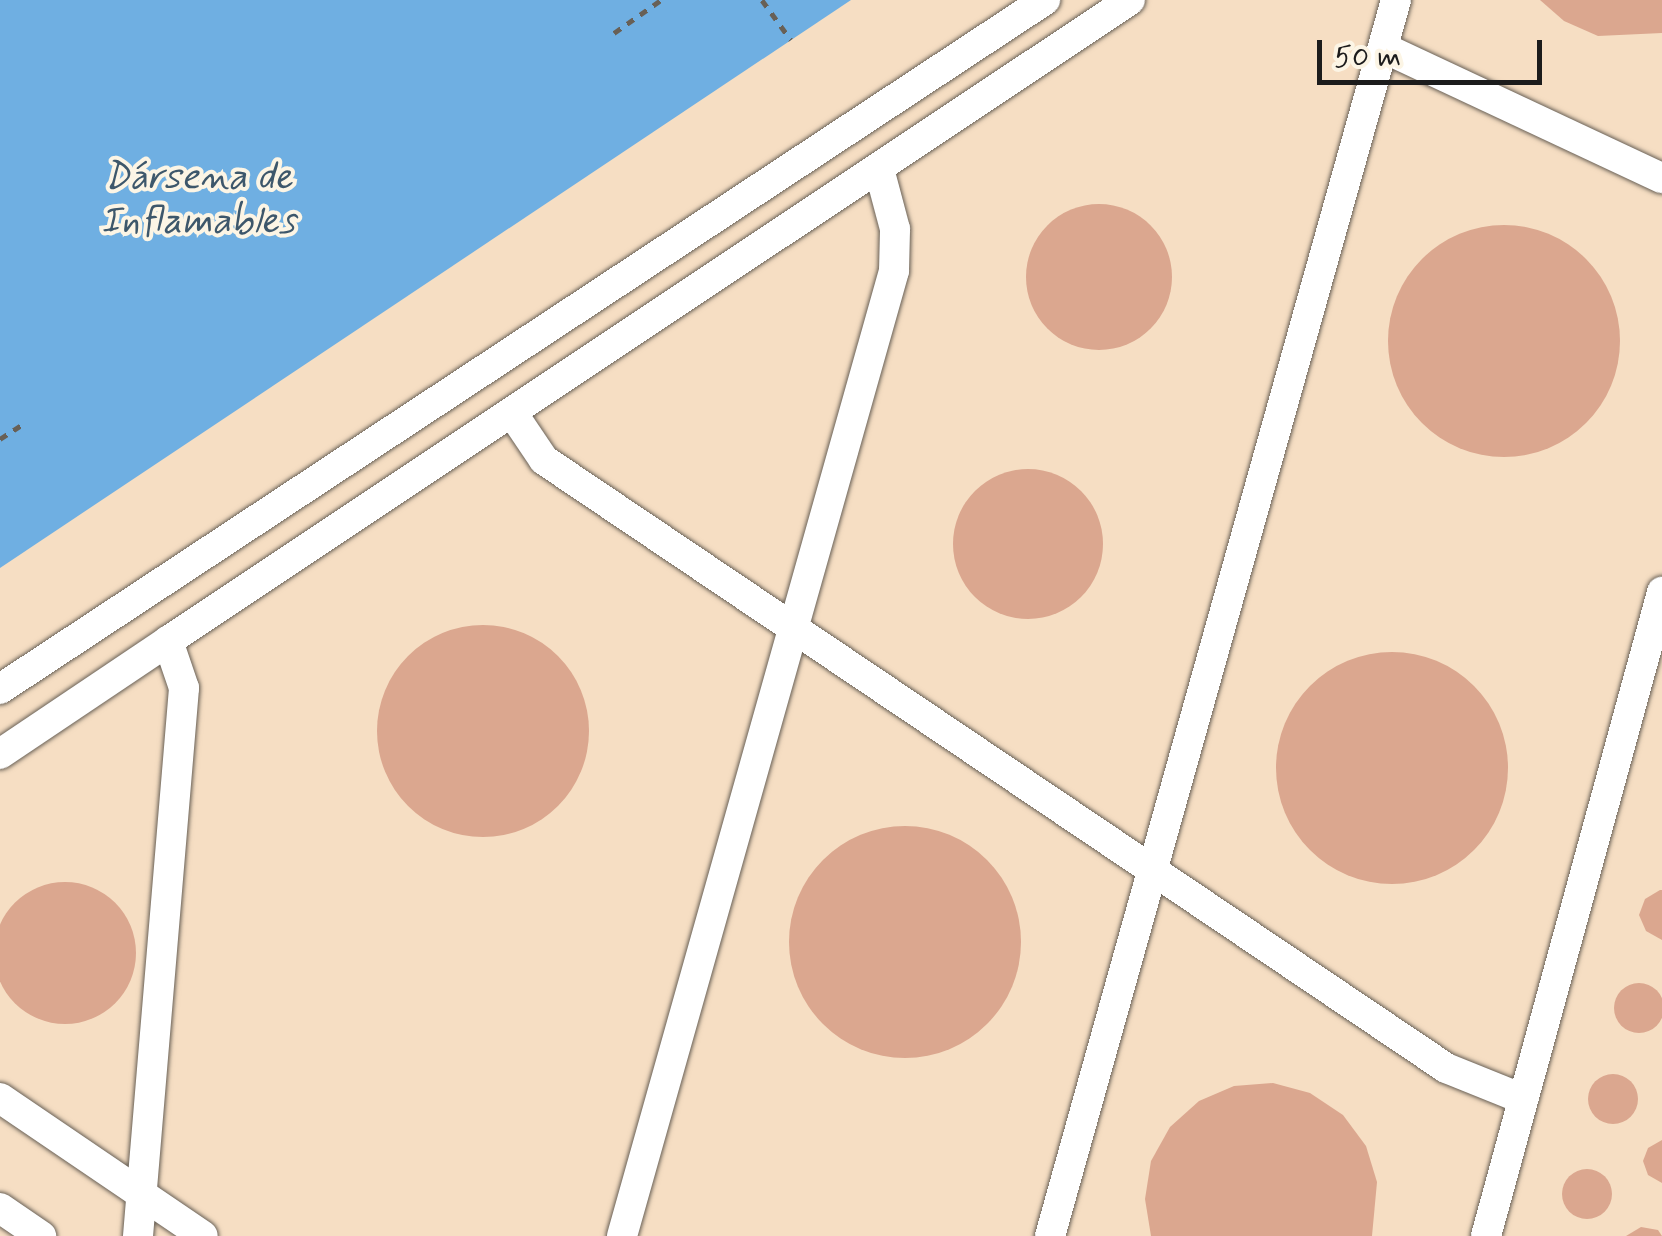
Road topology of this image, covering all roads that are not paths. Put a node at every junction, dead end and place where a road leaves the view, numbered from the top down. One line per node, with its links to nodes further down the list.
1 (1045, 0): 11 (lane)
2 (1130, 0): 5 (lane)
3 (1396, 0): 4 (lane)
4 (1384, 48): 6 (lane); 13 (lane)
5 (879, 169): 7 (lane); 9 (lane)
6 (1662, 178)
7 (513, 414): 9 (lane); 10 (lane)
8 (1662, 592): 15 (lane)
9 (792, 625): 13 (lane); 21 (lane)
10 (168, 641): 12 (lane); 16 (lane)
11 (0, 688)
12 (0, 754)
13 (1150, 864): 15 (lane); 22 (lane)
14 (0, 1098): 16 (lane)
15 (1523, 1099): 23 (lane)
16 (141, 1194): 19 (lane); 20 (lane)
17 (0, 1208): 18 (lane)
18 (41, 1236)
19 (138, 1236)
20 (203, 1236)
21 (622, 1236)
22 (1050, 1236)
23 (1486, 1236)

